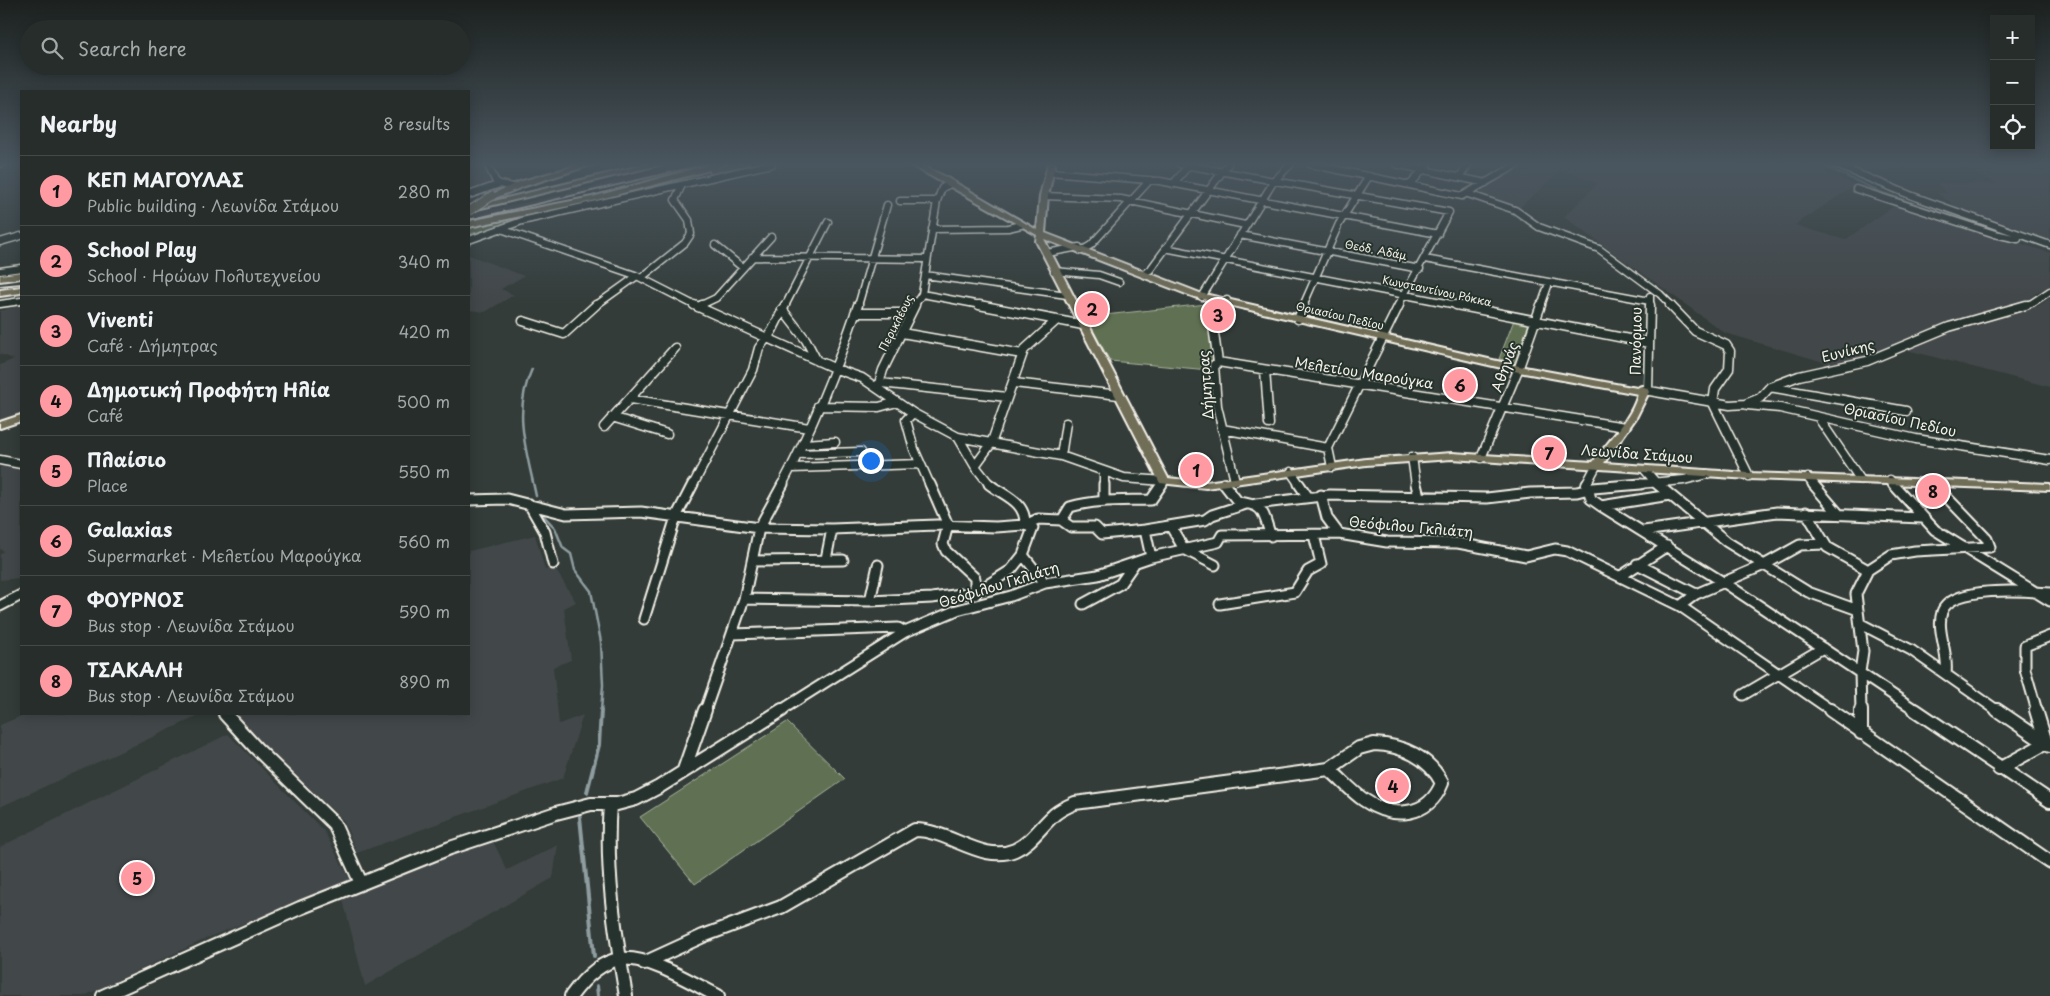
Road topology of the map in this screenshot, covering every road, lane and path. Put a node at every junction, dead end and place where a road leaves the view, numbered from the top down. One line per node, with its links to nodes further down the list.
1 (536, 210): 21 (highway)
2 (575, 210): 24 (street)
3 (682, 210): 54 (street)
4 (885, 210): 42 (street)
5 (935, 210): 25 (street, Περικλέους)
6 (996, 210): 22 (main road, Θριασίου Πεδίου)
7 (1042, 210): 26 (main road)
8 (1121, 210): 37 (street)
9 (1175, 210): 18 (street)
10 (1195, 210): 18 (street)
11 (1254, 210): 23 (street)
12 (1313, 210): 19 (street)
13 (1346, 210): 19 (street)
14 (1441, 210): 27 (street)
15 (1515, 210): 59 (street)
16 (1922, 210): 33 (street)
17 (1957, 210): 33 (street)
18 (1192, 214): 23 (street); 36 (street)
19 (1343, 216): 27 (street); 38 (street)
20 (828, 222): 41 (street)
21 (470, 224)
22 (1021, 225): 25 (street); 26 (main road, Θριασίου Πεδίου)
23 (1244, 225): 28 (street)
24 (501, 229): 31 (street); 54 (street)
25 (932, 229): 43 (street, Περικλέους)
26 (1040, 234): 37 (main road, Θριασίου Πεδίου); 39 (main road)
27 (1438, 234): 44 (street)
28 (1240, 235): 38 (street, Θεόδ. Αδάμ); 45 (street)
29 (20, 236): 32 (street)
30 (771, 237): 40 (street)
31 (470, 240)
32 (0, 242)
33 (2041, 242): 35 (street)
34 (715, 245): 47 (street)
35 (2050, 245)
36 (1166, 248): 45 (street, Κωνσταντίνου Ρόκκα); 51 (street)
37 (1079, 249): 39 (street); 51 (main road, Θριασίου Πεδίου)
38 (1326, 251): 48 (street, Θεόδ. Αδάμ); 55 (street)
39 (1046, 253): 50 (main road)
40 (752, 257): 41 (street); 47 (street)
41 (808, 258): 42 (street); 72 (street)
42 (871, 258): 43 (street); 73 (street)
43 (927, 259): 53 (street, Περικλέους)
44 (1425, 259): 48 (street); 58 (street)
45 (1222, 260): 55 (street, Κωνσταντίνου Ρόκκα); 65 (street)
46 (20, 268): 49 (street)
47 (743, 268): 71 (street)
48 (1420, 269): 66 (street)
49 (0, 271)
50 (1054, 271): 57 (street); 64 (main road)
51 (1144, 274): 65 (main road, Θριασίου Πεδίου)
52 (20, 275): 56 (highway)
53 (925, 275): 63 (street, Περικλέους); 64 (street)
54 (639, 277): 71 (street); 77 (street)
55 (1315, 277): 66 (street, Κωνσταντίνου Ρόκκα); 75 (street)
56 (0, 278)
57 (1119, 282)
58 (1549, 283): 69 (street); 78 (street, Αθηνάς)
59 (1650, 286): 69 (street, Πανόρμου); 100 (street)
60 (20, 290): 62 (highway)
61 (2050, 291): 94 (street, Ευνίκης)
62 (0, 292)
63 (922, 294): 74 (street, Περικλέους); 76 (street)
64 (1067, 295): 79 (main road)
65 (1202, 295): 68 (main road, Θριασίου Πεδίου)
66 (1407, 295): 78 (street, Κωνσταντίνου Ρόκκα); 81 (street)
67 (20, 301): 70 (street)
68 (1226, 301): 75 (main road, Θριασίου Πεδίου); 87 (street, Δήμητρας)
69 (1650, 301): 83 (street, Πανόρμου)
70 (0, 304)
71 (698, 307): 82 (street)
72 (782, 309): 82 (street); 86 (street)
73 (855, 313): 74 (street); 89 (street)
74 (910, 313): 80 (street, Περικλέους)
75 (1299, 317): 81 (main road, Θριασίου Πεδίου)
76 (1057, 320): 79 (street); 85 (street)
77 (523, 321)
78 (1534, 321): 83 (street, Κωνσταντίνου Ρόκκα); 88 (street, Αθηνάς)
79 (1083, 325): 96 (main road)
80 (902, 333): 85 (street); 92 (street, Περικλέους)
81 (1383, 336): 88 (main road, Θριασίου Πεδίου); 93 (street)
82 (767, 337): 86 (street); 106 (street)
83 (1650, 343): 95 (street, Πανόρμου)
84 (675, 348): 98 (street)
85 (1022, 354): 91 (street)
86 (817, 361): 89 (street)
87 (1218, 362): 90 (street, Μελετίου Μαρούγκα); 116 (street, Δήμητρας)
88 (1519, 367): 95 (main road, Θριασίου Πεδίου); 103 (street, Αθηνάς)
89 (836, 369): 92 (street); 102 (street)
90 (1264, 370): 93 (street, Μελετίου Μαρούγκα); 111 (street)
91 (1014, 383): 96 (street); 97 (street)
92 (880, 385): 97 (street); 99 (street)
93 (1361, 385): 103 (street, Μελετίου Μαρούγκα); 122 (street)
94 (1770, 387): 101 (street, Ευνίκης); 104 (street)
95 (1645, 391): 100 (street); 114 (main road, Πανόρμου)
96 (1119, 395): 144 (main road)
97 (1007, 398): 121 (street)
98 (630, 399): 106 (street); 107 (street)
99 (897, 402): 102 (street); 105 (street)
100 (1713, 402): 101 (street); 140 (street)
101 (1745, 404): 108 (street, Θριασίου Πεδίου)
102 (818, 406): 115 (street)
103 (1503, 408): 114 (street, Μελετίου Μαρούγκα); 127 (street, Αθηνάς)
104 (1906, 410)
105 (913, 413): 118 (street); 131 (street)
106 (730, 416): 115 (street); 162 (street)
107 (612, 417): 113 (street); 117 (street)
108 (1818, 417): 129 (street, Θριασίου Πεδίου); 142 (street)
109 (20, 418): 112 (main road)
110 (1066, 423): 125 (street)
111 (1269, 424)
112 (0, 425)
113 (604, 426)
114 (1625, 427): 134 (main road, Πανόρμου)
115 (809, 428): 120 (street)
116 (1222, 429): 122 (street); 145 (street, Δήμητρας)
117 (667, 434)
118 (958, 437): 121 (street); 132 (street)
119 (835, 442): 120 (street)
120 (804, 444): 124 (street)
121 (991, 444): 125 (street); 132 (street)
122 (1328, 448): 133 (street)
123 (861, 452): 124 (street)
124 (798, 454): 135 (street)
125 (1061, 456): 138 (street)
126 (1412, 457): 127 (main road, Λεωνίδα Στάμου); 133 (main road, Λεωνίδα Στάμου); 152 (street)
127 (1481, 458): 134 (main road, Λεωνίδα Στάμου)
128 (0, 460): 130 (street)
129 (2050, 460)
130 (20, 464)
131 (921, 464): 135 (street); 167 (street)
132 (975, 466): 166 (street)
133 (1332, 466): 137 (main road, Λεωνίδα Στάμου)
134 (1596, 466): 136 (main road, Λεωνίδα Στάμου); 149 (street)
135 (791, 468): 169 (street)
136 (1645, 470): 139 (main road, Λεωνίδα Στάμου); 146 (street)
137 (1291, 472): 145 (main road, Λεωνίδα Στάμου); 153 (street)
138 (1104, 473): 144 (street); 155 (street)
139 (1707, 474): 140 (main road, Λεωνίδα Στάμου); 146 (street)
140 (1749, 476): 141 (main road, Λεωνίδα Στάμου)
141 (1808, 478): 142 (main road, Λεωνίδα Στάμου); 161 (street)
142 (1860, 479): 143 (main road, Λεωνίδα Στάμου)
143 (1890, 480): 147 (main road, Λεωνίδα Στάμου); 163 (street)
144 (1164, 481): 145 (main road, Λεωνίδα Στάμου); 155 (street)
145 (1229, 482): 157 (street)
146 (1656, 482): 149 (street); 151 (street)
147 (1933, 483): 148 (main road, Λεωνίδα Στάμου); 179 (street)
148 (2050, 487)
149 (1588, 490): 152 (street); 159 (street)
150 (1321, 495): 152 (street); 153 (street); 173 (street)
151 (1670, 495): 159 (street); 165 (street)
152 (1419, 496)
153 (1308, 497): 158 (street)
154 (470, 500): 156 (street)
155 (1104, 500): 164 (street)
156 (529, 504): 162 (street); 185 (street)
157 (1246, 504): 158 (street); 168 (street)
158 (1256, 504): 175 (street)
159 (1600, 506): 172 (street)
160 (1806, 512): 161 (street); 165 (street); 176 (street)
161 (1838, 513): 163 (street)
162 (676, 517): 169 (street); 209 (street)
163 (1922, 518): 179 (street)
164 (1061, 520): 166 (street); 171 (street)
165 (1704, 522): 172 (street); 190 (street)
166 (1025, 524): 167 (street); 180 (street)
167 (948, 526): 170 (street); 195 (street)
168 (1171, 527): 171 (street); 178 (street)
169 (759, 528): 170 (street); 183 (street)
170 (832, 529): 182 (street)
171 (1145, 530): 181 (street)
172 (1644, 531): 177 (street)
173 (1339, 534): 174 (street, Θεόφιλου Γκλιάτη); 192 (street, Θεόφιλου Γκλιάτη)
174 (1314, 535): 175 (street, Θεόφιλου Γκλιάτη); 205 (street)
175 (1271, 536): 178 (street, Θεόφιλου Γκλιάτη)
176 (1825, 544): 190 (street); 191 (street)
177 (1667, 546): 187 (street); 194 (street)
178 (1184, 549): 181 (street, Θεόφιλου Γκλιάτη); 189 (street)
179 (1966, 549): 191 (street); 196 (street)
180 (1023, 555): 193 (street); 195 (street)
181 (1151, 557): 186 (street, Θεόφιλου Γκλιάτη)
182 (826, 559): 183 (street); 184 (street)
183 (753, 560): 200 (street)
184 (843, 560)
185 (553, 564)
186 (1134, 564): 193 (street, Θεόφιλου Γκλιάτη); 204 (street)
187 (1637, 564): 192 (street); 198 (street)
188 (878, 565): 201 (street)
189 (1215, 565)
190 (1764, 565): 194 (street); 208 (street)
191 (1868, 570): 208 (street)
192 (1621, 576): 207 (street)
193 (1045, 583): 203 (street, Θεόφιλου Γκλιάτη)
194 (1723, 583): 198 (street); 214 (street)
195 (976, 592): 201 (street); 203 (street)
196 (2036, 592): 197 (street); 202 (street); 217 (street)
197 (2050, 593)
198 (1696, 594): 207 (street)
199 (20, 596): 206 (street)
200 (744, 599): 201 (street); 212 (street)
201 (870, 601)
202 (2050, 601)
203 (975, 604): 211 (street, Θεόφιλου Γκλιάτη)
204 (1083, 604)
205 (1220, 604)
206 (0, 606)
207 (1680, 606): 216 (street)
208 (1858, 610): 210 (street)
209 (644, 619)
210 (1861, 624): 215 (street); 217 (street)
211 (905, 632): 212 (street); 224 (street, Θεόφιλου Γκλιάτη)
212 (733, 634): 224 (street)
213 (2050, 636): 221 (street)
214 (1823, 648): 215 (street); 216 (street)
215 (1860, 672): 220 (street); 223 (street)
216 (1777, 673): 218 (street); 220 (street)
217 (1946, 673): 221 (street)
218 (1743, 695)
219 (226, 715): 228 (street)
220 (1860, 733): 227 (street)
221 (2048, 744): 223 (street)
222 (1329, 769): 222 (street); 230 (street)
223 (1999, 769): 225 (street)
224 (684, 770): 226 (street, Θεόφιλου Γκλιάτη)
225 (2050, 801)
226 (610, 804): 228 (street, Θεόφιλου Γκλιάτη); 229 (street)
227 (2050, 862)
228 (361, 883): 231 (street, Θεόφιλου Γκλιάτη)
229 (620, 959): 230 (street); 232 (street); 233 (street)
230 (644, 963): 234 (street)
231 (103, 996)
232 (570, 996)
233 (626, 996)
234 (718, 996)

